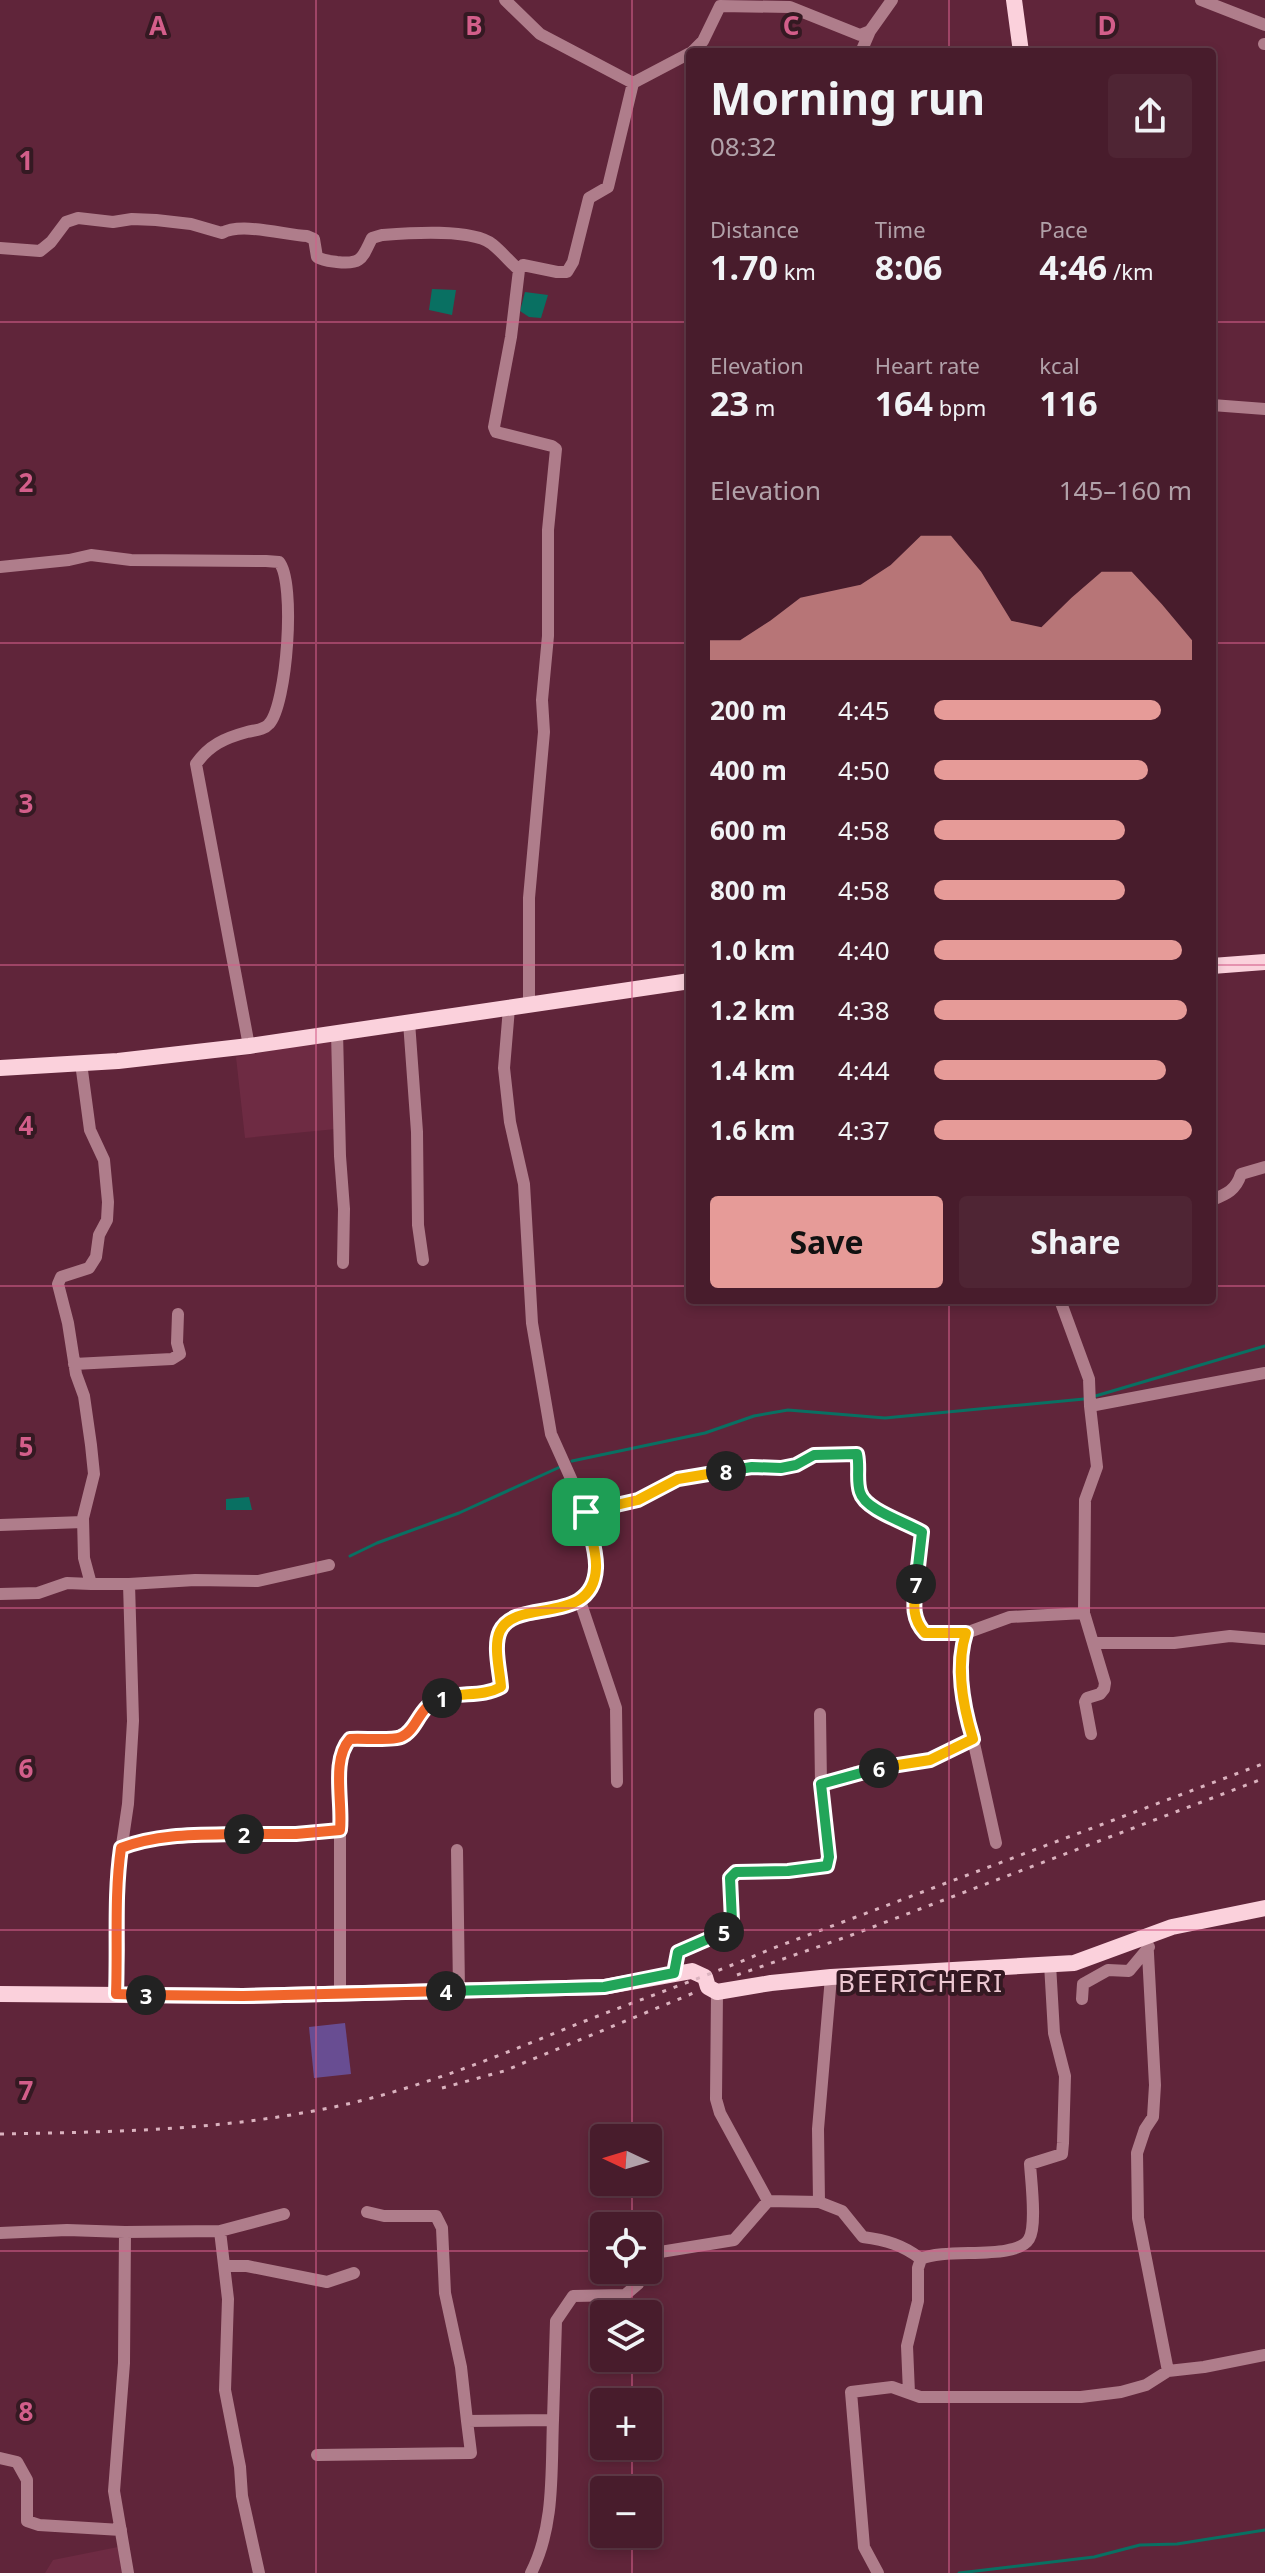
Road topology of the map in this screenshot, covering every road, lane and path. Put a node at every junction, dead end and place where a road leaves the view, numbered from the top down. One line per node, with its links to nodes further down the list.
1 (505, 0): 12 (street)
2 (892, 0): 7 (street)
3 (1014, 0): 10 (main road)
4 (1201, 0): 6 (street)
5 (719, 3): 7 (street); 8 (street)
6 (1265, 25)
7 (870, 31): 9 (street)
8 (695, 48)
9 (863, 48)
10 (1020, 48)
11 (686, 55): 12 (street)
12 (633, 83): 14 (street)
13 (0, 248): 14 (street)
14 (519, 270): 21 (street)
15 (1216, 405): 16 (street)
16 (1265, 409)
17 (0, 567): 25 (street)
18 (1265, 962): 19 (main road)
19 (1216, 966)
20 (686, 982): 21 (main road)
21 (529, 1005): 22 (main road)
22 (509, 1008): 23 (main road); 37 (street)
23 (409, 1022): 24 (main road); 30 (street)
24 (337, 1032): 25 (main road); 31 (street)
25 (249, 1046): 26 (main road)
26 (81, 1063): 27 (main road); 34 (street)
27 (0, 1068)
28 (1265, 1167): 29 (street)
29 (1216, 1198)
30 (423, 1260)
31 (343, 1263)
32 (1061, 1304): 36 (street)
33 (178, 1314): 34 (street)
34 (74, 1364): 38 (street)
35 (1265, 1373): 36 (street)
36 (1090, 1401): 45 (street)
37 (586, 1512): 44 (street); 46 (street)
38 (83, 1522): 39 (street); 41 (street)
39 (0, 1525)
40 (329, 1565): 42 (street)
41 (91, 1584): 42 (street); 43 (street)
42 (129, 1584): 56 (street)
43 (0, 1594)
44 (580, 1601): 52 (street); 54 (street)
45 (1084, 1613): 46 (street); 48 (street)
46 (966, 1633): 51 (street)
47 (1265, 1639): 48 (street)
48 (1094, 1643): 50 (street)
49 (820, 1714): 53 (street)
50 (1091, 1734)
51 (973, 1739): 53 (street); 55 (street)
52 (617, 1782)
53 (821, 1784): 61 (street)
54 (340, 1830): 56 (street); 65 (street)
55 (996, 1843)
56 (121, 1848): 67 (street)
57 (457, 1850): 63 (street)
58 (1265, 1908): 59 (main road)
59 (1147, 1942): 60 (main road); 68 (street); 82 (street)
60 (1050, 1964): 62 (main road); 77 (street)
61 (674, 1973): 63 (main road); 64 (main road)
62 (831, 1977): 64 (main road); 70 (street)
63 (459, 1990): 65 (main road)
64 (717, 1992): 69 (street)
65 (340, 1993): 67 (main road)
66 (0, 1994): 67 (main road)
67 (116, 1994)
68 (1082, 1999)
69 (768, 2201): 70 (street); 76 (street)
70 (819, 2202): 77 (street)
71 (367, 2212): 85 (street)
72 (284, 2214): 73 (street)
73 (220, 2231): 74 (street); 78 (street)
74 (125, 2232): 75 (street); 88 (street)
75 (0, 2233)
76 (662, 2252)
77 (921, 2259): 83 (street)
78 (225, 2266): 79 (street); 90 (street)
79 (354, 2273)
80 (638, 2284): 84 (street)
81 (1265, 2355): 82 (street)
82 (1168, 2371): 83 (street)
83 (909, 2393): 92 (street)
84 (553, 2420): 85 (street); 91 (street)
85 (467, 2421): 86 (street)
86 (317, 2455)
87 (0, 2458): 88 (street)
88 (121, 2530): 89 (street)
89 (128, 2573)
90 (259, 2573)
91 (531, 2573)
92 (878, 2573)

